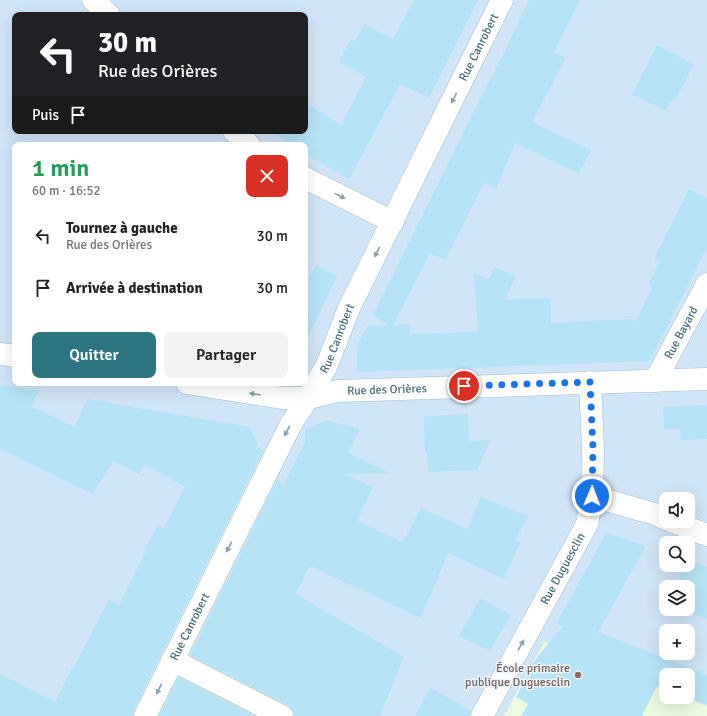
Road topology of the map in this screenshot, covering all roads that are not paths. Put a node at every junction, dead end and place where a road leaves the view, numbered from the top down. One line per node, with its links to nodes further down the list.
1 (93, 0): 3 (street)
2 (502, 0): 7 (street, Rue Canrobert, one-way to 7)
3 (106, 12)
4 (237, 134): 5 (street)
5 (246, 142)
6 (308, 180): 7 (street, one-way to 7)
7 (393, 222): 15 (street, Rue Canrobert, one-way to 15)
8 (707, 284): 12 (street, Rue Bayard)
9 (0, 354): 10 (street)
10 (12, 356)
11 (707, 379): 12 (street, Rue des Orières)
12 (655, 381): 13 (street, Rue des Orières)
13 (590, 382): 15 (street, Rue des Orières); 16 (street, Rue Duguesclin)
14 (206, 386): 15 (street, Rue des Orières, one-way to 14)
15 (308, 398): 20 (street, Rue Canrobert, one-way to 20)
16 (592, 496): 17 (street); 23 (street, Rue Duguesclin, one-way to 16)
17 (659, 516)
18 (689, 528): 19 (street)
19 (707, 535)
20 (172, 660): 21 (street, Rue Canrobert, one-way to 21); 22 (street)
21 (145, 716)
22 (282, 716)
23 (482, 716)

